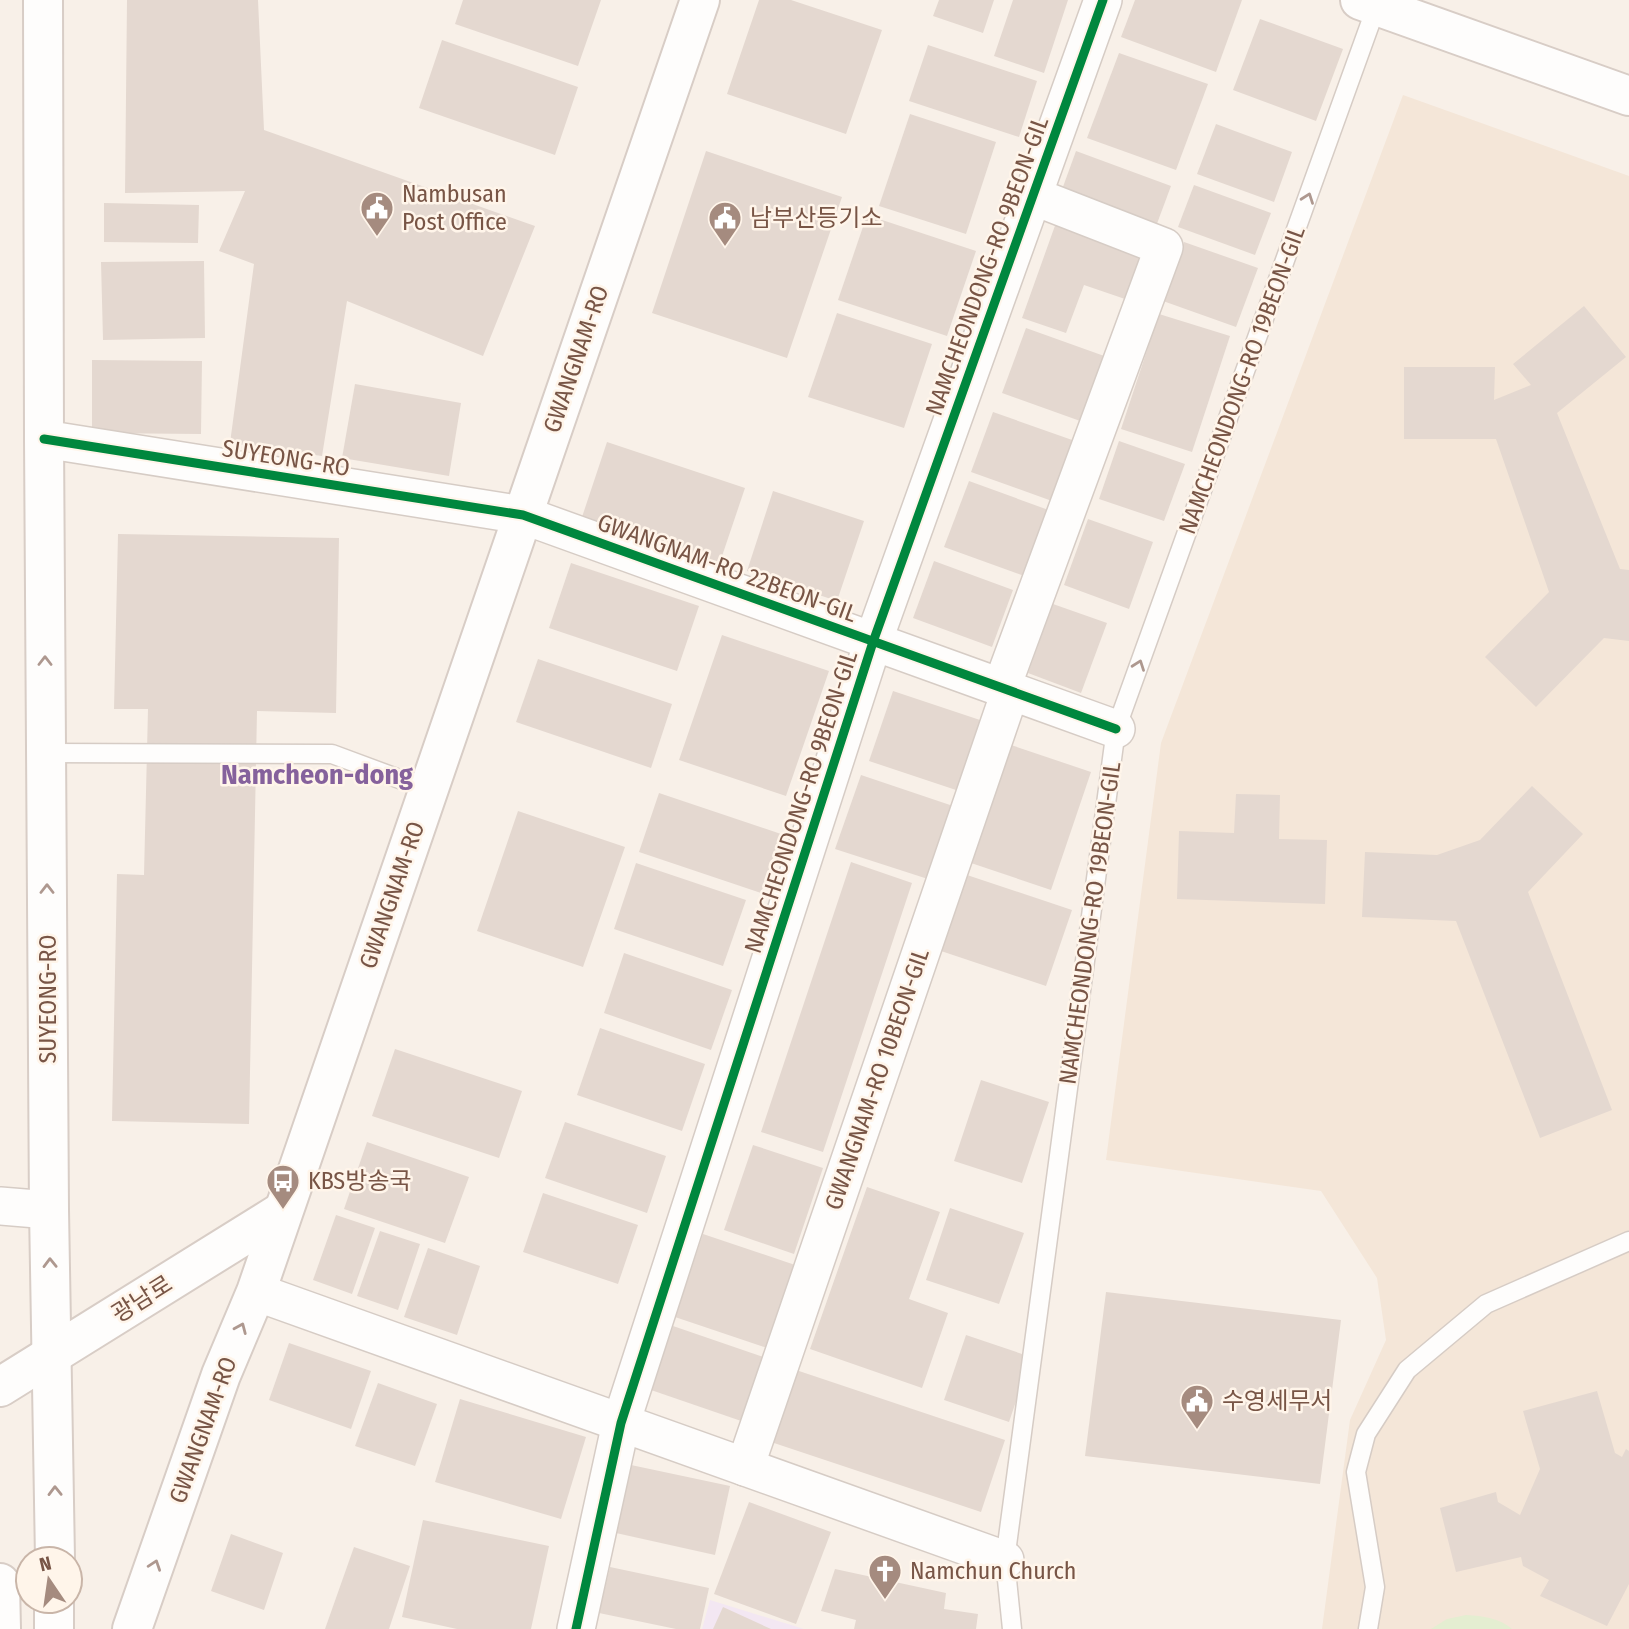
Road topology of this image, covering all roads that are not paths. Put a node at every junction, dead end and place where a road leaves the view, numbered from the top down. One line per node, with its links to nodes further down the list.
1 (43, 0): 7 (main road, SUYEONG-RO)
2 (699, 0): 8 (main road, GWANGNAM-RO)
3 (1103, 0): 6 (street, NAMCHEONDONG-RO 9BEON-GIL)
4 (1372, 2): 5 (main road); 11 (lane, NAMCHEONDONG-RO 19BEON-GIL, one-way to 4)
5 (1629, 96)
6 (1033, 196): 9 (street, NAMCHEONDONG-RO 9BEON-GIL); 10 (street)
7 (44, 439): 8 (street, SUYEONG-RO); 12 (main road, SUYEONG-RO, one-way to 7)
8 (523, 515): 9 (street, GWANGNAM-RO 22BEON-GIL); 13 (main road, GWANGNAM-RO)
9 (873, 642): 10 (street, GWANGNAM-RO 22BEON-GIL); 21 (street, NAMCHEONDONG-RO 9BEON-GIL)
10 (1005, 690): 11 (street, GWANGNAM-RO 22BEON-GIL); 22 (street, GWANGNAM-RO 10BEON-GIL)
11 (1116, 729): 24 (lane, NAMCHEONDONG-RO 19BEON-GIL)
12 (46, 753): 13 (lane); 15 (main road, SUYEONG-RO, one-way to 12)
13 (429, 790): 16 (main road, GWANGNAM-RO)
14 (0, 1206): 15 (street)
15 (49, 1210): 19 (main road, SUYEONG-RO, one-way to 15)
16 (284, 1211): 18 (main road, GWANGNAM-RO); 19 (main road, 광남로)
17 (1629, 1241): 30 (lane)
18 (256, 1292): 21 (street); 27 (main road, GWANGNAM-RO, one-way to 18)
19 (52, 1354): 20 (main road, 광남로); 23 (main road, SUYEONG-RO, one-way to 19)
20 (0, 1387)
21 (621, 1423): 22 (street); 28 (street, NAMCHEONDONG-RO 9BEON-GIL)
22 (745, 1467): 24 (street)
23 (55, 1545)
24 (1005, 1560): 29 (lane, NAMCHEONDONG-RO 19BEON-GIL)
25 (0, 1583): 26 (main road)
26 (1, 1629)
27 (132, 1629)
28 (576, 1629)
29 (1012, 1629)
30 (1368, 1629)

